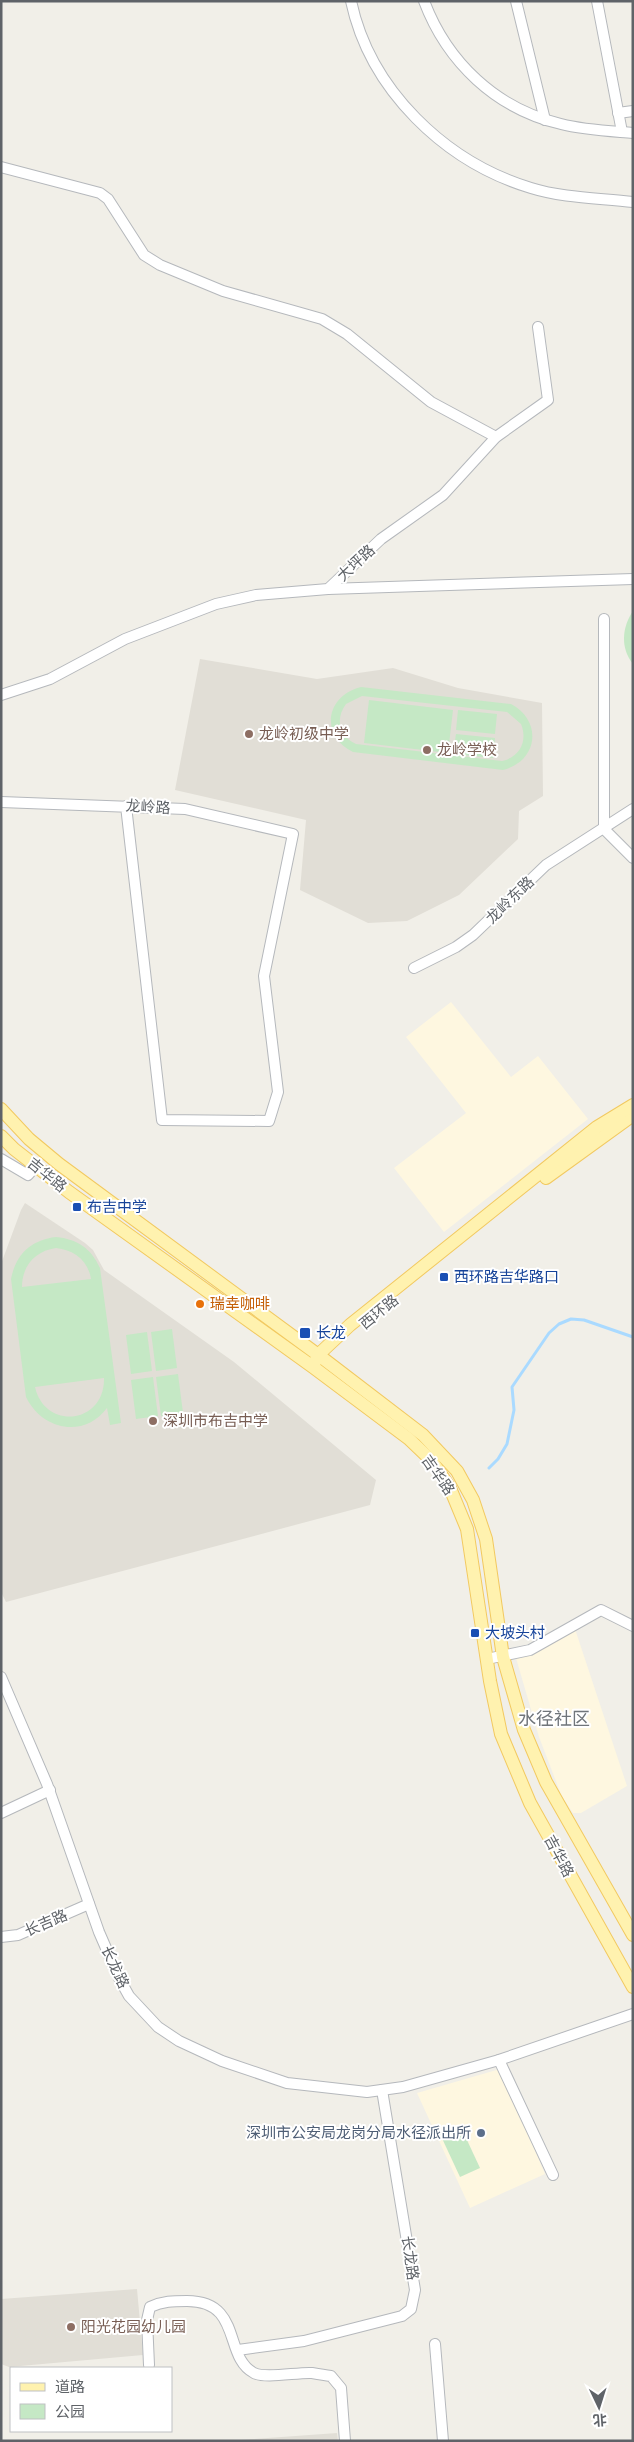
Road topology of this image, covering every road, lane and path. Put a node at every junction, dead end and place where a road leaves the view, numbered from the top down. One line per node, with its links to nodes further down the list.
1 (351, 1): 11 (street)
2 (424, 1): 7 (street)
3 (516, 1): 7 (street)
4 (597, 1): 6 (street)
5 (633, 111): 6 (street)
6 (618, 113): 8 (street)
7 (545, 120): 8 (street)
8 (622, 132): 9 (street)
9 (633, 133)
10 (1, 167): 13 (street)
11 (633, 202)
12 (538, 327): 13 (street, 大坪路)
13 (496, 437): 15 (street, 大坪路)
14 (633, 579): 15 (street)
15 (328, 589): 17 (street, 大坪路)
16 (604, 619): 21 (street)
17 (1, 695)
18 (1, 802): 19 (street, 龙岭路)
19 (126, 806): 19 (street, 龙岭路)
20 (633, 809): 21 (street, 龙岭东路)
21 (604, 829): 22 (street); 23 (street, 龙岭东路)
22 (633, 858)
23 (414, 968)
24 (633, 1104): 30 (main road, 西环路)
25 (633, 1115): 30 (main road, 西环路)
26 (3, 1117): 30 (main road, 吉华路)
27 (1, 1136): 29 (main road, 吉华路)
28 (1, 1159): 29 (street)
29 (36, 1166): 30 (main road, 吉华路)
30 (319, 1360): 32 (main road, 吉华路); 33 (main road, 吉华路)
31 (633, 1626): 32 (street)
32 (503, 1657): 33 (street); 38 (main road, 吉华路)
33 (487, 1659): 40 (main road, 吉华路)
34 (1, 1677): 35 (street, 长龙路)
35 (50, 1790): 36 (street); 37 (street, 长龙路)
36 (1, 1813)
37 (89, 1904): 39 (street, 长吉路); 43 (street, 长龙路)
38 (633, 1935)
39 (1, 1937)
40 (633, 1987)
41 (633, 2014): 42 (street, 长龙路)
42 (499, 2060): 43 (street, 长龙路); 44 (street)
43 (382, 2090): 46 (street, 长龙路)
44 (554, 2175)
45 (435, 2344): 49 (street)
46 (238, 2350): 47 (street); 48 (street)
47 (149, 2365)
48 (345, 2441)
49 (443, 2441)

